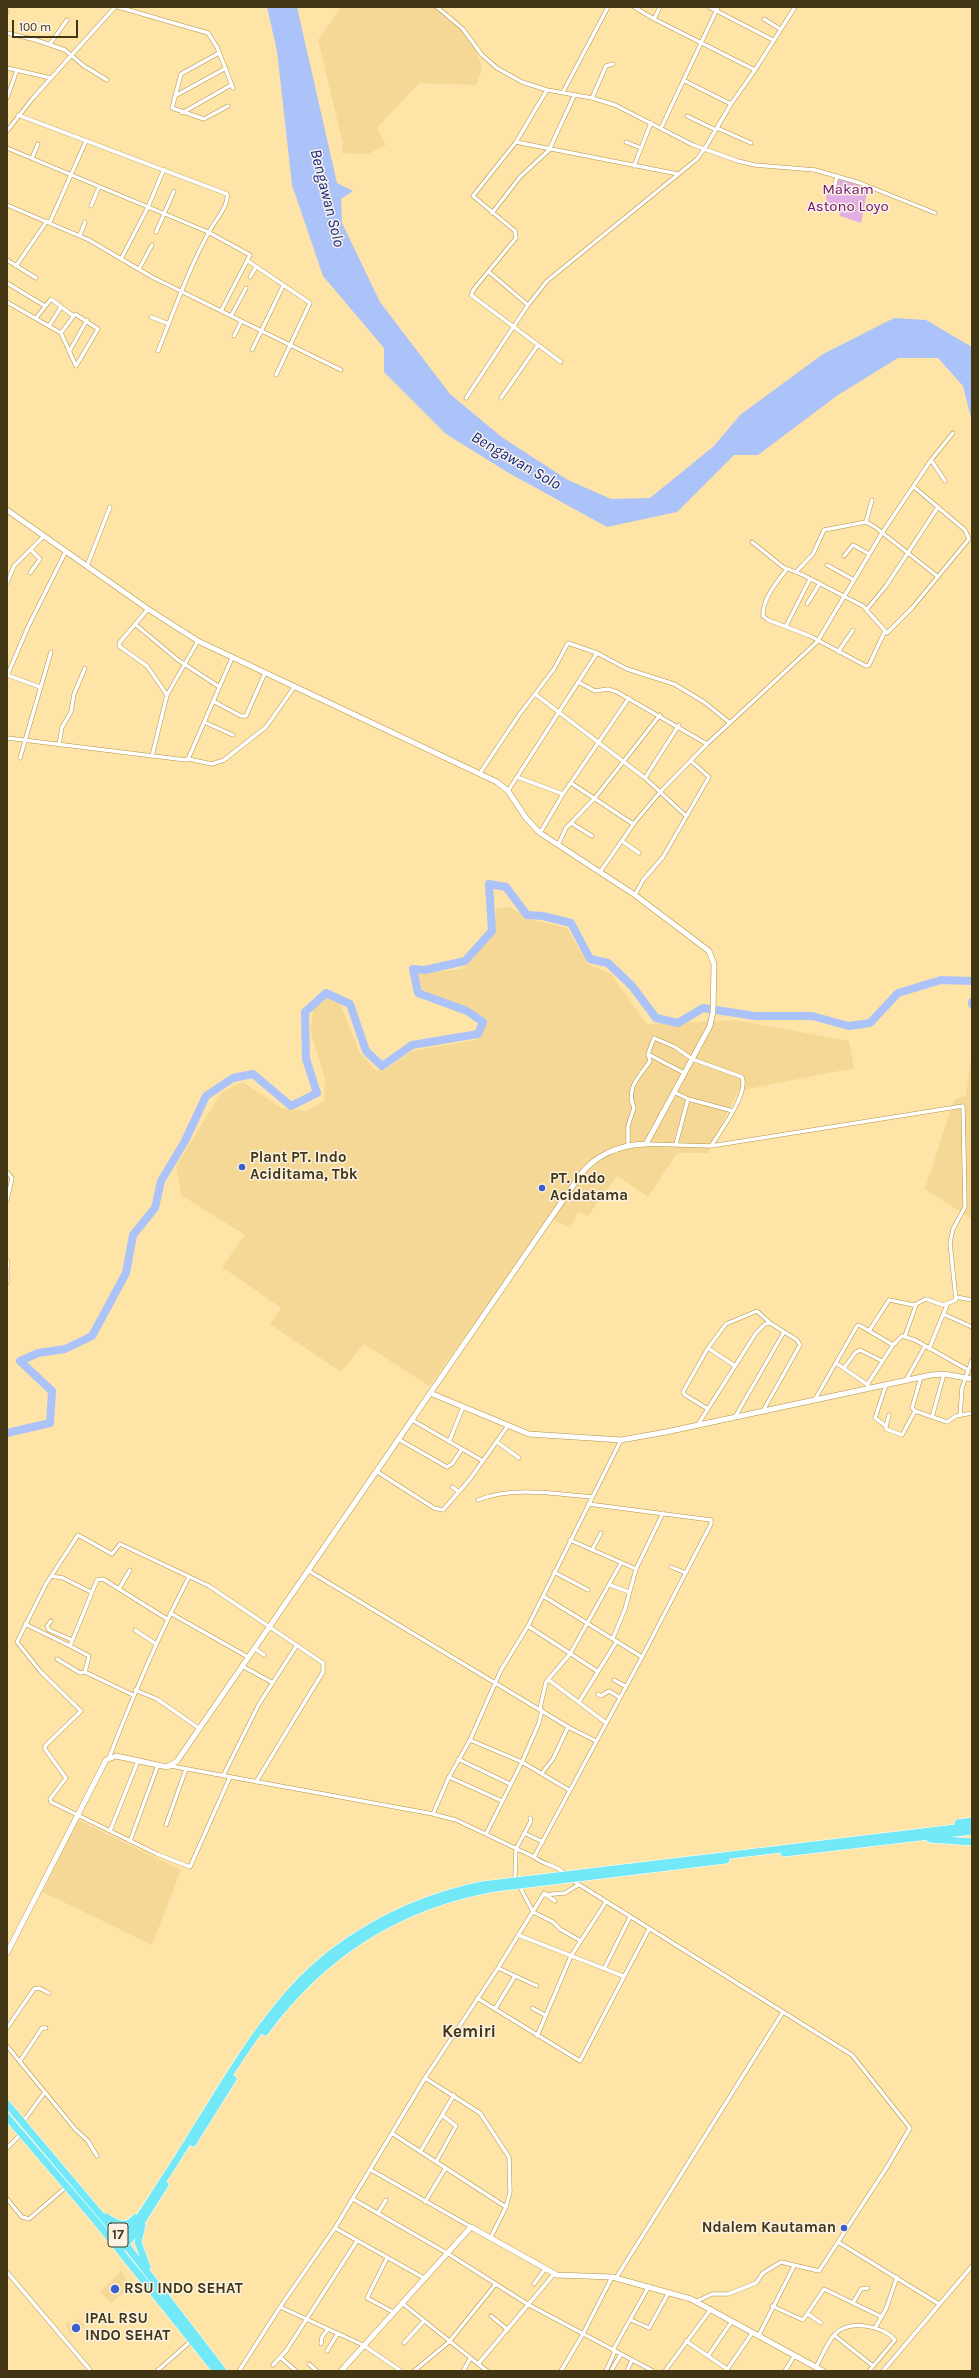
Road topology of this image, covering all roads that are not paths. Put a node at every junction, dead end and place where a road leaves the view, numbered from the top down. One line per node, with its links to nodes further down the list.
1 (116, 7): 17 (street); 18 (street)
2 (437, 7): 27 (street)
3 (608, 7): 28 (street)
4 (634, 7): 9 (street)
5 (660, 7): 9 (street)
6 (709, 7): 8 (street)
7 (795, 7): 12 (street)
8 (717, 9): 14 (street); 15 (street)
9 (654, 19): 15 (street)
10 (67, 20): 16 (street)
11 (764, 20): 12 (street)
12 (780, 29): 14 (street)
13 (7, 34): 16 (street)
14 (773, 40): 23 (street)
15 (701, 43): 23 (street); 26 (street)
16 (50, 44): 18 (street)
17 (219, 53): 21 (street); 30 (street)
18 (72, 56): 24 (street); 25 (street)
19 (613, 64): 32 (street)
20 (7, 68): 22 (street)
21 (226, 68): 30 (street); 35 (street)
22 (17, 70): 24 (street); 31 (street)
23 (755, 70): 33 (street)
24 (51, 78): 36 (street)
25 (107, 80)
26 (683, 80): 33 (street); 41 (street)
27 (547, 90): 28 (street); 45 (street)
28 (562, 92): 29 (street)
29 (575, 94): 32 (street); 52 (street)
30 (175, 96): 35 (street)
31 (7, 98)
32 (592, 98): 40 (street)
33 (731, 104): 42 (street)
34 (228, 106): 35 (street)
35 (182, 112)
36 (18, 115): 39 (street); 44 (street)
37 (687, 116): 42 (street)
38 (7, 120): 39 (street)
39 (12, 122): 43 (street)
40 (651, 123): 41 (street); 50 (street)
41 (661, 128): 51 (street)
42 (716, 129): 47 (street); 51 (street)
43 (7, 131)
44 (86, 141): 55 (street); 57 (street)
45 (516, 142): 52 (street); 66 (street)
46 (626, 142): 50 (street)
47 (751, 143)
48 (38, 144): 53 (street)
49 (7, 148): 53 (street)
50 (641, 148): 54 (street)
51 (705, 148): 56 (street); 58 (street)
52 (549, 150): 54 (street); 66 (street)
53 (32, 158): 57 (street)
54 (634, 166): 56 (street)
55 (164, 169): 64 (street); 71 (street)
56 (678, 174): 89 (street)
57 (71, 175): 59 (street); 68 (street)
58 (838, 176): 60 (street); 67 (street)
59 (99, 187): 63 (street); 64 (street)
60 (834, 188)
61 (174, 191): 65 (street)
62 (7, 205): 68 (street)
63 (92, 206)
64 (148, 207): 65 (street); 74 (street)
65 (164, 213): 70 (street); 71 (street)
66 (492, 213): 81 (street)
67 (935, 213)
68 (48, 221): 72 (street); 77 (street)
69 (85, 222): 72 (street)
70 (156, 232)
71 (208, 232): 76 (street); 87 (street)
72 (80, 235): 74 (street)
73 (152, 245): 80 (street)
74 (122, 259): 80 (street)
75 (8, 261): 77 (street); 78 (street)
76 (248, 261): 79 (street); 92 (street)
77 (16, 266): 82 (street)
78 (7, 267)
79 (256, 267): 83 (street); 85 (street)
80 (140, 269): 87 (street)
81 (489, 272): 89 (street); 101 (street)
82 (36, 278)
83 (250, 278)
84 (7, 283): 90 (street)
85 (283, 286): 102 (street); 106 (street)
86 (246, 288): 94 (street)
87 (181, 291): 92 (street); 99 (street)
88 (7, 302): 96 (street)
89 (528, 305): 101 (street)
90 (45, 306): 91 (street); 96 (street)
91 (61, 307): 93 (street); 100 (street)
92 (221, 311): 94 (street)
93 (72, 315): 97 (street); 103 (street)
94 (231, 316): 98 (street)
95 (151, 317): 99 (street)
96 (36, 318): 100 (street)
97 (87, 320): 109 (street); 109 (street)
98 (241, 322): 102 (street); 104 (street)
99 (169, 324): 108 (street)
100 (49, 326): 103 (street)
101 (513, 327): 105 (street); 113 (street)
102 (261, 331): 106 (street); 107 (street)
103 (61, 333): 109 (street)
104 (234, 336)
105 (538, 345): 110 (street); 114 (street)
106 (290, 346): 111 (street); 112 (street)
107 (252, 350)
108 (158, 351)
109 (69, 352)
110 (561, 362)
111 (341, 370)
112 (276, 375)
113 (466, 398)
114 (501, 398)
115 (953, 433): 116 (street)
116 (931, 460): 117 (street); 118 (street)
117 (945, 481)
118 (914, 487): 121 (street); 124 (street)
119 (872, 500): 123 (street)
120 (110, 506): 133 (street)
121 (938, 507): 129 (street); 137 (street)
122 (7, 510): 125 (street)
123 (866, 522): 124 (street); 135 (street)
124 (882, 534): 129 (street); 130 (street)
125 (44, 536): 127 (street); 128 (street)
126 (752, 542): 134 (street)
127 (31, 550): 136 (street); 140 (street)
128 (66, 551): 133 (street); 159 (street)
129 (908, 552): 137 (street); 145 (street)
130 (869, 554): 131 (street); 139 (street)
131 (844, 556)
132 (827, 565): 139 (street)
133 (87, 566): 144 (street)
134 (787, 569): 135 (street); 147 (street)
135 (796, 572): 138 (street)
136 (30, 573)
137 (938, 576): 149 (street)
138 (810, 579): 141 (street); 147 (street)
139 (854, 580): 142 (street)
140 (7, 583)
141 (820, 584): 142 (street); 143 (street)
142 (844, 597): 145 (street); 151 (street)
143 (807, 604)
144 (148, 609): 146 (street); 150 (street)
145 (867, 609): 149 (street)
146 (136, 625): 156 (street); 165 (street)
147 (786, 626): 151 (street)
148 (852, 630): 153 (street)
149 (885, 631): 153 (street)
150 (198, 640): 155 (street); 156 (street)
151 (818, 642): 153 (street); 171 (street)
152 (51, 652): 163 (street)
153 (838, 652)
154 (597, 653): 160 (street); 164 (street); 171 (street)
155 (232, 658): 158 (street); 161 (street)
156 (185, 665): 161 (street); 165 (street)
157 (85, 668): 178 (street)
158 (264, 673): 162 (street); 167 (street)
159 (7, 676): 163 (street)
160 (578, 682): 166 (street); 168 (street)
161 (218, 686): 167 (street)
162 (295, 686): 181 (street); 184 (street)
163 (40, 687): 175 (street)
164 (535, 694): 168 (street); 184 (street)
165 (167, 695): 179 (street)
166 (629, 698): 169 (street); 176 (street)
167 (213, 701): 170 (street)
168 (558, 712): 176 (street); 185 (street)
169 (660, 715): 172 (street); 182 (street)
170 (204, 722): 173 (street); 181 (street)
171 (730, 723): 177 (street)
172 (678, 725): 177 (street); 186 (street)
173 (233, 735)
174 (7, 738): 175 (street)
175 (25, 739): 178 (street); 180 (street)
176 (599, 743): 182 (street); 187 (street)
177 (708, 744): 183 (street)
178 (59, 745): 179 (street)
179 (152, 756): 181 (street)
180 (20, 758)
181 (188, 759)
182 (622, 761): 186 (street); 191 (street)
183 (691, 761): 189 (street); 192 (street)
184 (480, 773): 188 (street)
185 (517, 777): 188 (street); 190 (street)
186 (645, 778): 189 (street)
187 (571, 783): 190 (street); 191 (street)
188 (508, 791): 195 (street)
189 (661, 791): 192 (street); 194 (street)
190 (563, 794): 195 (street)
191 (594, 799): 193 (street); 194 (street)
192 (685, 815): 201 (street)
193 (571, 822): 196 (street); 198 (street)
194 (633, 824): 197 (street)
195 (540, 833): 198 (street)
196 (592, 836)
197 (622, 840): 199 (street); 200 (street)
198 (558, 845): 200 (street)
199 (639, 853)
200 (600, 872): 201 (street)
201 (635, 895): 203 (street)
202 (648, 1054): 203 (street); 204 (street); 210 (street)
203 (692, 1059): 204 (street); 207 (street)
204 (684, 1073): 205 (street)
205 (674, 1092): 206 (street); 208 (street)
206 (688, 1100): 207 (street); 209 (street)
207 (733, 1111): 211 (street)
208 (646, 1144): 209 (street); 210 (street)
209 (676, 1144): 211 (street)
210 (628, 1146): 245 (street)
211 (711, 1146): 217 (street)
212 (7, 1172): 213 (street)
213 (7, 1200)
214 (7, 1260): 215 (street)
215 (7, 1265): 216 (street)
216 (7, 1283)
217 (956, 1297): 218 (street); 220 (street)
218 (972, 1300)
219 (916, 1305): 220 (street); 224 (street); 226 (street)
220 (947, 1305): 221 (street)
221 (943, 1314): 223 (street); 230 (street)
222 (770, 1323): 225 (street); 229 (street); 234 (street)
223 (972, 1327)
224 (869, 1331): 227 (street); 233 (street)
225 (784, 1332): 250 (street); 255 (street)
226 (905, 1336): 227 (street); 228 (street)
227 (893, 1345): 232 (street)
228 (924, 1346): 230 (street); 241 (street)
229 (708, 1348): 234 (street); 248 (street)
230 (929, 1349): 236 (street)
231 (972, 1360): 236 (street)
232 (882, 1361): 235 (street); 242 (street)
233 (836, 1363): 235 (street); 246 (street)
234 (735, 1366): 248 (street)
235 (844, 1368): 242 (street)
236 (968, 1370): 239 (street)
237 (944, 1374): 238 (street); 239 (street); 254 (street)
238 (921, 1377): 241 (street); 249 (street)
239 (964, 1378): 240 (street); 253 (street)
240 (972, 1379)
241 (906, 1381): 243 (street)
242 (867, 1385): 244 (street)
243 (886, 1385): 244 (street); 258 (street)
244 (872, 1388): 246 (street)
245 (430, 1393): 247 (street); 256 (street)
246 (814, 1400): 250 (street)
247 (463, 1408): 259 (street); 262 (street)
248 (708, 1408): 257 (street)
249 (915, 1411): 254 (street); 258 (street)
250 (763, 1412): 255 (street)
251 (972, 1413): 253 (street)
252 (889, 1415): 258 (street)
253 (960, 1415): 254 (street)
254 (932, 1417)
255 (734, 1418): 257 (street)
256 (412, 1420): 260 (street); 262 (street)
257 (697, 1426): 261 (street)
258 (886, 1426)
259 (507, 1427): 261 (street); 263 (street)
260 (398, 1440): 264 (street); 267 (street)
261 (621, 1440): 270 (street)
262 (449, 1442): 264 (street)
263 (497, 1442): 265 (street); 266 (street)
264 (462, 1449): 266 (street)
265 (519, 1458)
266 (483, 1461): 269 (street)
267 (376, 1471): 269 (street); 281 (street)
268 (452, 1487): 269 (street)
269 (459, 1492)
270 (592, 1497): 271 (street); 272 (street)
271 (478, 1500)
272 (589, 1503): 273 (street); 275 (street)
273 (662, 1513): 279 (street); 283 (street)
274 (601, 1533): 276 (street)
275 (570, 1540): 276 (street); 282 (street)
276 (592, 1550): 277 (street)
277 (621, 1563): 279 (street); 286 (street)
278 (672, 1567): 283 (street)
279 (636, 1569): 290 (street)
280 (130, 1570): 287 (street)
281 (309, 1571): 298 (street); 317 (street)
282 (554, 1572): 288 (street); 291 (street)
283 (686, 1573): 310 (street)
284 (51, 1576): 285 (street); 289 (street); 295 (street)
285 (189, 1577): 292 (street); 298 (street)
286 (610, 1585): 290 (street); 296 (street)
287 (120, 1589): 289 (street); 293 (street)
288 (588, 1590)
289 (91, 1592): 301 (street)
290 (629, 1592): 300 (street)
291 (543, 1596): 296 (street); 297 (street)
292 (170, 1613): 293 (street); 309 (street)
293 (166, 1619): 303 (street)
294 (51, 1621): 301 (street)
295 (25, 1624): 305 (street); 347 (street)
296 (589, 1624): 300 (street); 307 (street)
297 (528, 1626): 307 (street); 317 (street)
298 (269, 1627): 304 (street); 306 (street)
299 (135, 1630): 303 (street)
300 (612, 1638): 302 (street)
301 (72, 1640): 305 (street)
302 (617, 1641): 310 (street); 313 (street)
303 (156, 1644): 320 (street)
304 (297, 1645): 318 (street); 342 (street)
305 (70, 1646): 314 (street)
306 (254, 1648): 308 (street); 309 (street)
307 (570, 1654): 313 (street); 315 (street)
308 (264, 1655)
309 (248, 1657): 312 (street)
310 (642, 1657): 319 (street)
311 (57, 1659): 314 (street)
312 (242, 1666): 318 (street); 328 (street)
313 (597, 1671): 324 (street)
314 (85, 1672): 322 (street)
315 (550, 1680): 324 (street); 325 (street)
316 (614, 1680): 319 (street)
317 (496, 1682): 325 (street); 329 (street)
318 (273, 1683): 339 (street)
319 (625, 1686): 323 (street)
320 (135, 1690): 322 (street); 328 (street)
321 (598, 1694): 323 (street)
322 (132, 1695): 331 (street)
323 (619, 1697): 326 (street)
324 (578, 1702): 326 (street)
325 (541, 1709): 327 (street); 334 (street)
326 (606, 1722): 330 (street)
327 (568, 1727): 330 (street); 338 (street)
328 (200, 1729): 336 (street)
329 (470, 1740): 332 (street); 334 (street)
330 (596, 1741): 344 (street)
331 (109, 1758): 333 (street); 347 (street)
332 (458, 1759): 341 (street); 343 (street)
333 (138, 1761): 335 (street); 353 (street)
334 (522, 1762): 338 (street); 343 (street)
335 (158, 1765): 336 (street); 358 (street)
336 (171, 1766): 337 (street)
337 (186, 1769): 339 (street); 350 (street)
338 (542, 1774): 344 (street)
339 (223, 1776): 340 (street)
340 (230, 1777): 342 (street); 358 (street)
341 (449, 1777): 345 (street); 346 (street)
342 (256, 1782): 346 (street)
343 (510, 1784): 345 (street)
344 (569, 1790): 359 (street)
345 (502, 1801): 356 (street)
346 (433, 1814): 356 (street)
347 (77, 1816): 353 (street); 374 (street)
348 (530, 1818): 355 (street)
349 (972, 1821): 352 (highway)
350 (166, 1825)
351 (972, 1826): 352 (highway)
352 (936, 1829): 414 (highway)
353 (110, 1831): 358 (street)
354 (972, 1831): 357 (highway)
355 (524, 1832): 359 (street); 361 (street)
356 (486, 1834): 361 (street)
357 (906, 1839): 360 (highway); 413 (highway)
358 (130, 1841)
359 (542, 1842): 362 (street)
360 (972, 1842)
361 (516, 1849): 362 (street); 364 (street)
362 (534, 1857): 363 (street)
363 (563, 1872)
364 (515, 1876)
365 (521, 1889): 369 (street)
366 (544, 1894): 367 (street); 368 (street); 369 (street)
367 (555, 1901)
368 (606, 1902): 370 (street); 373 (street)
369 (533, 1912): 372 (street); 373 (street)
370 (630, 1917): 371 (street); 377 (street)
371 (649, 1929): 379 (street); 385 (street)
372 (518, 1935): 375 (street); 376 (street)
373 (579, 1940): 375 (street)
374 (7, 1953)
375 (570, 1956): 377 (street); 386 (street)
376 (498, 1968): 378 (street); 382 (street)
377 (604, 1969): 379 (street)
378 (515, 1976): 380 (street); 384 (street)
379 (623, 1976): 389 (street)
380 (537, 1986)
381 (49, 1993): 387 (street)
382 (478, 1998): 384 (street); 392 (street)
383 (532, 2008): 386 (street)
384 (495, 2009): 389 (street)
385 (783, 2012): 421 (street); 434 (street)
386 (545, 2015): 389 (street)
387 (7, 2028)
388 (46, 2028): 391 (street)
389 (537, 2036)
390 (7, 2046): 391 (street)
391 (20, 2060): 393 (street)
392 (425, 2078): 394 (street); 400 (street)
393 (45, 2092): 398 (street); 403 (street)
394 (454, 2095): 396 (street); 412 (street)
395 (7, 2104): 398 (highway, 17)
396 (442, 2115): 402 (street); 404 (street)
397 (7, 2117): 399 (highway, 17)
398 (22, 2123): 416 (highway, 17)
399 (21, 2134): 401 (street); 407 (highway, 17)
400 (393, 2134): 402 (street); 406 (street)
401 (7, 2148)
402 (420, 2152): 404 (street)
403 (97, 2156)
404 (436, 2162): 405 (street)
405 (446, 2169): 411 (street); 412 (street)
406 (371, 2170): 409 (street); 411 (street)
407 (67, 2186): 408 (street); 423 (highway, 17)
408 (7, 2199)
409 (353, 2199): 415 (street); 418 (street)
410 (386, 2200): 415 (street)
411 (425, 2202): 417 (street)
412 (506, 2207): 419 (street)
413 (151, 2208): 422 (highway); 431 (highway)
414 (142, 2211): 416 (highway); 422 (highway)
415 (378, 2213): 424 (street)
416 (101, 2214): 422 (highway, 17)
417 (471, 2227): 419 (street); 424 (street)
418 (336, 2228): 420 (street); 446 (street)
419 (491, 2237): 428 (street)
420 (357, 2241): 425 (street); 452 (street)
421 (838, 2242): 426 (street); 432 (street)
422 (124, 2243): 423 (highway); 431 (highway, 17)
423 (118, 2249): 464 (highway, 17)
424 (447, 2253): 433 (street); 436 (street)
425 (387, 2258): 433 (street); 448 (street)
426 (794, 2266): 441 (street); 445 (street)
427 (972, 2266): 443 (street)
428 (545, 2269): 430 (street); 435 (street)
429 (7, 2272): 484 (street)
430 (554, 2274): 434 (street); 444 (street)
431 (150, 2276): 487 (highway, 17)
432 (897, 2277): 443 (street); 451 (street)
433 (424, 2278): 440 (street)
434 (614, 2278): 437 (street); 461 (street)
435 (534, 2284)
436 (495, 2285): 444 (street); 466 (street)
437 (650, 2286): 439 (street); 453 (street)
438 (868, 2288): 442 (street)
439 (669, 2292): 441 (street); 453 (street)
440 (402, 2302): 448 (street); 454 (street)
441 (697, 2302): 447 (street)
442 (853, 2303): 449 (street); 451 (street)
443 (937, 2303): 504 (street)
444 (529, 2305): 459 (street); 461 (street)
445 (772, 2306): 449 (street); 462 (street)
446 (280, 2307): 452 (street); 488 (street)
447 (711, 2309): 455 (street); 465 (street)
448 (393, 2312): 469 (street)
449 (808, 2314): 456 (street)
450 (491, 2316): 459 (street)
451 (882, 2317): 457 (street)
452 (306, 2319): 458 (street); 475 (street)
453 (631, 2320): 470 (street)
454 (424, 2321): 466 (street); 467 (street)
455 (732, 2321): 462 (street); 474 (street)
456 (821, 2323)
457 (875, 2328): 463 (street); 481 (street)
458 (328, 2329): 460 (street); 468 (street)
459 (508, 2330): 479 (street)
460 (338, 2333): 469 (street); 471 (street)
461 (583, 2334): 470 (street); 496 (street)
462 (756, 2334): 473 (street); 482 (street)
463 (834, 2335): 481 (street); 483 (street)
464 (192, 2340): 485 (street); 486 (highway, 17)
465 (686, 2341): 474 (street); 501 (street)
466 (449, 2342): 476 (street); 493 (street)
467 (404, 2343)
468 (321, 2344)
469 (363, 2345): 491 (street); 492 (street)
470 (614, 2350): 472 (street); 497 (street)
471 (327, 2352)
472 (621, 2354): 477 (street); 498 (street)
473 (795, 2355): 483 (street); 502 (street)
474 (708, 2356): 482 (street)
475 (281, 2358): 480 (street); 489 (street)
476 (470, 2359): 479 (street); 494 (street)
477 (632, 2360): 499 (street); 500 (street)
478 (309, 2364): 490 (street)
479 (478, 2364): 495 (street)
480 (273, 2366)
481 (873, 2366): 503 (street)
482 (726, 2370)
483 (819, 2370)
484 (91, 2371)
485 (157, 2371)
486 (216, 2371)
487 (224, 2371)
488 (239, 2371)
489 (296, 2371)
490 (317, 2371)
491 (341, 2371)
492 (401, 2371)
493 (414, 2371)
494 (463, 2371)
495 (487, 2371)
496 (561, 2371)
497 (606, 2371)
498 (611, 2371)
499 (627, 2371)
500 (653, 2371)
501 (665, 2371)
502 (785, 2371)
503 (869, 2371)
504 (883, 2371)

